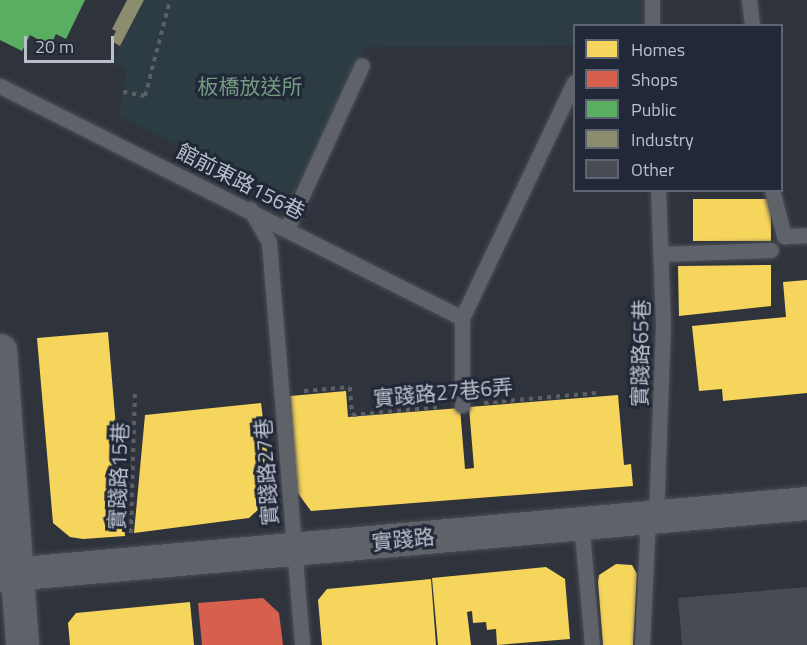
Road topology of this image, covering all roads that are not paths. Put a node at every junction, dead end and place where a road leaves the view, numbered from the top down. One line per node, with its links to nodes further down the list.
1 (652, 0): 3 (lane)
2 (749, 0): 4 (lane)
3 (652, 24)
4 (752, 24)
5 (362, 65): 11 (lane)
6 (573, 84): 15 (lane)
7 (0, 86): 10 (lane, 館前東路156巷)
8 (658, 192): 14 (lane, 實踐路65巷)
9 (773, 192): 12 (lane)
10 (249, 208): 11 (lane, 館前東路156巷); 21 (lane, 實踐路27巷)
11 (287, 228): 15 (lane, 館前東路156巷)
12 (807, 235)
13 (771, 250): 14 (lane)
14 (661, 254): 19 (lane, 實踐路65巷)
15 (462, 318): 17 (lane)
16 (0, 351): 22 (street)
17 (462, 405)
18 (807, 503): 19 (street, 實踐路)
19 (652, 516): 20 (street, 實踐路); 26 (lane, 實踐路65巷)
20 (581, 522): 21 (street, 實踐路); 25 (lane)
21 (293, 549): 22 (street, 實踐路); 24 (lane, 實踐路27巷)
22 (8, 574): 23 (street)
23 (22, 645)
24 (302, 645)
25 (592, 645)
26 (642, 645)

